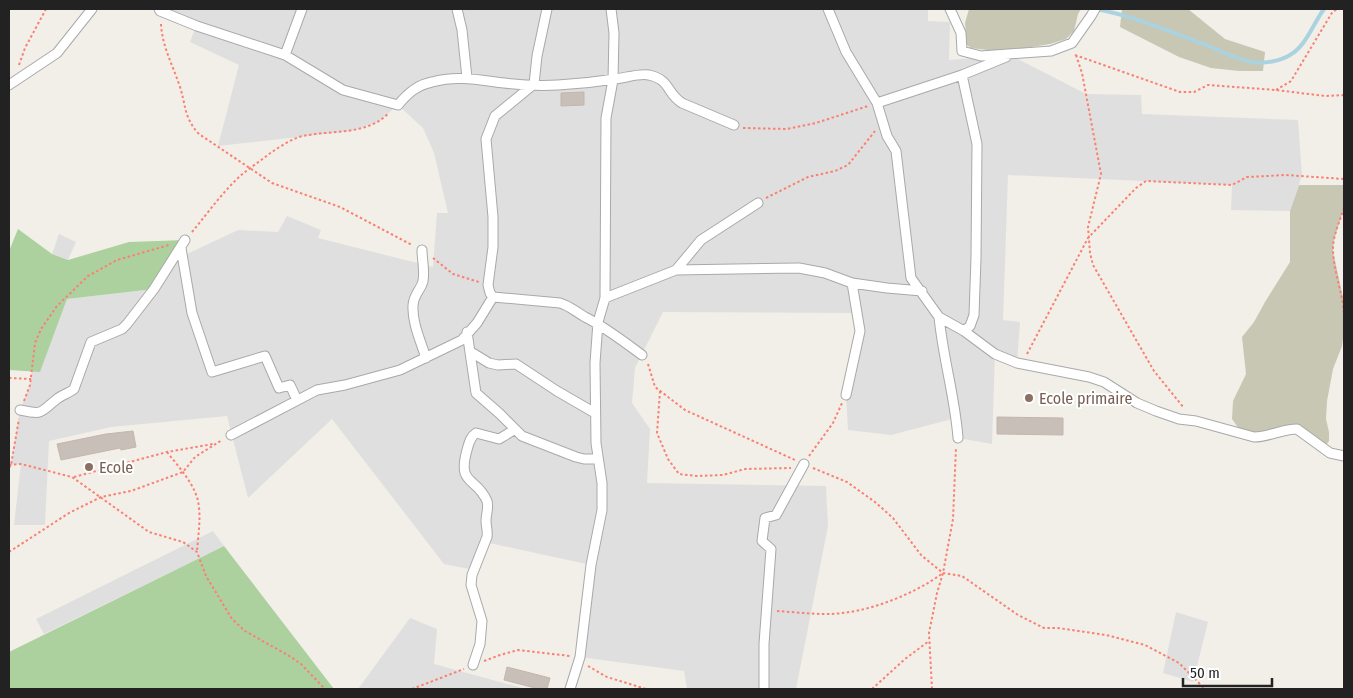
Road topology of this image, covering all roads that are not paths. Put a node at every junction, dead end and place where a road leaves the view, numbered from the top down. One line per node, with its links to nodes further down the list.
1 (92, 9): 16 (street)
2 (302, 9): 10 (street)
3 (457, 9): 13 (street)
4 (548, 9): 15 (street)
5 (612, 9): 14 (street)
6 (828, 9): 17 (street)
7 (950, 9): 11 (street)
8 (1095, 9): 11 (street)
9 (160, 10): 10 (street)
10 (285, 55): 13 (street)
11 (1010, 55): 12 (street)
12 (962, 75): 17 (street); 28 (street)
13 (467, 78): 15 (street)
14 (613, 80): 15 (street); 18 (street); 25 (street)
15 (534, 84): 24 (street)
16 (9, 85)
17 (877, 103): 23 (street)
18 (734, 125)
19 (758, 203): 21 (street)
20 (422, 250): 32 (street)
21 (676, 270): 22 (street); 25 (street)
22 (852, 283): 23 (street); 33 (street)
23 (922, 291): 26 (street)
24 (493, 297): 27 (street); 29 (street)
25 (605, 298): 27 (street)
26 (939, 317): 28 (street); 39 (street)
27 (598, 322): 31 (street); 36 (street)
28 (964, 331): 40 (street)
29 (467, 332): 30 (street); 32 (street)
30 (471, 352): 36 (street); 37 (street)
31 (642, 355)
32 (426, 358): 34 (street)
33 (846, 394)
34 (297, 400): 35 (street); 38 (street)
35 (20, 410)
36 (595, 413): 41 (street)
37 (514, 430): 41 (street); 43 (street)
38 (231, 435)
39 (958, 438)
40 (1344, 456)
41 (598, 460): 44 (street)
42 (804, 464): 45 (street)
43 (473, 665)
44 (570, 689)
45 (764, 689)

